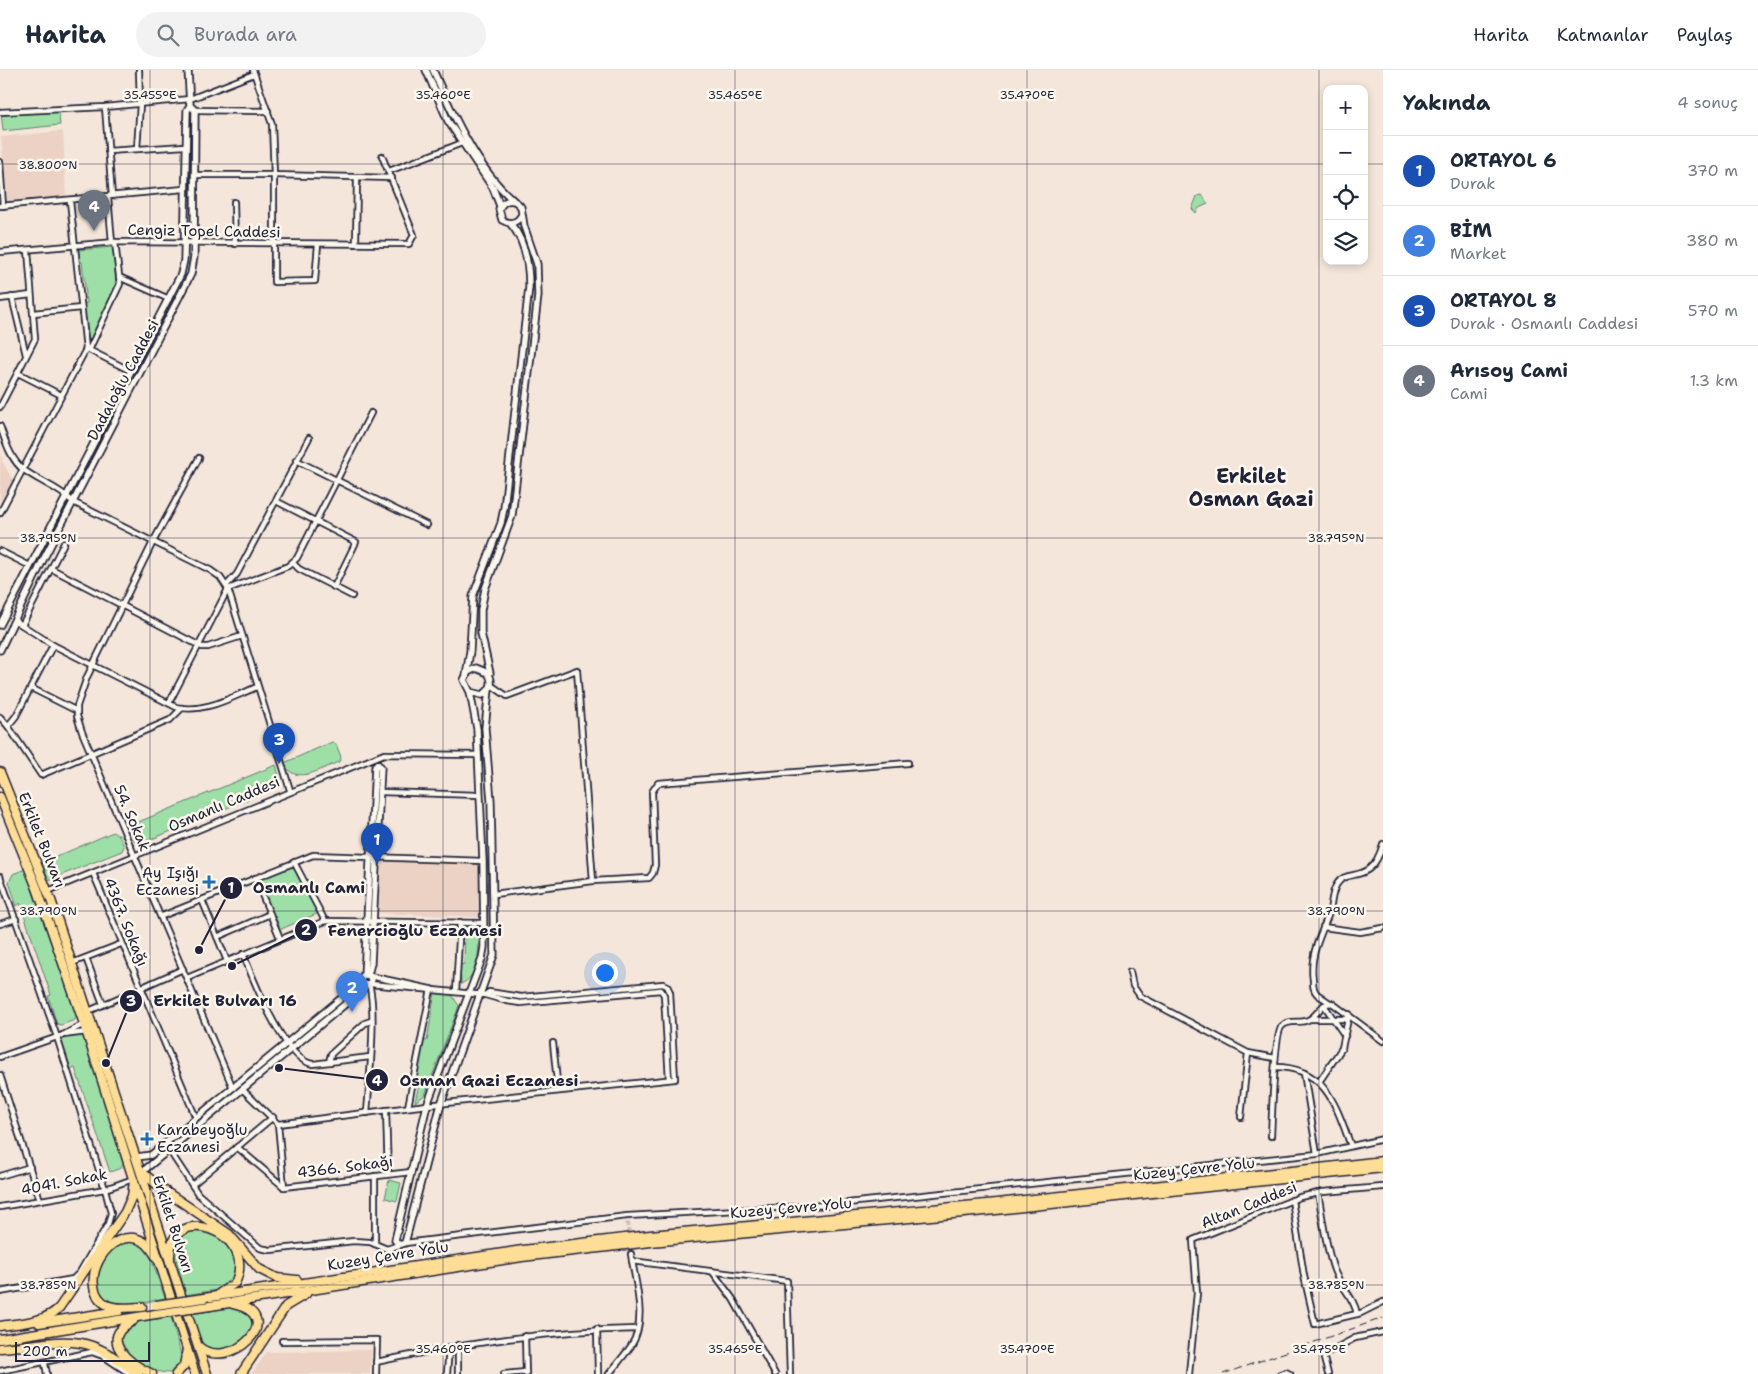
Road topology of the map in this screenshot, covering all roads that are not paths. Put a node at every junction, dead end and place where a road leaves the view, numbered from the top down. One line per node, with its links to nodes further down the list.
1 (139, 70): 6 (street)
2 (188, 70): 7 (street, Dadaloğlu Caddesi)
3 (426, 70): 11 (street)
4 (433, 70): 24 (street)
5 (253, 72): 7 (street); 9 (street)
6 (140, 104): 7 (street); 8 (street); 13 (street)
7 (191, 105): 9 (street); 12 (street, Dadaloğlu Caddesi); 18 (street, Dadaloğlu Caddesi)
8 (105, 107): 10 (street); 14 (street)
9 (268, 111): 19 (street)
10 (0, 112)
11 (462, 143): 17 (street); 28 (street)
12 (184, 146): 13 (street); 22 (street, Dadaloğlu Caddesi)
13 (137, 149): 14 (street)
14 (108, 151): 23 (street)
15 (382, 156): 17 (street)
16 (0, 162): 27 (street)
17 (389, 171): 21 (street)
18 (194, 175): 19 (street); 33 (street, Dadaloğlu Caddesi)
19 (274, 175): 20 (street); 35 (street)
20 (356, 178): 21 (street); 37 (street)
21 (392, 178): 37 (street, Cengiz Topel Caddesi)
22 (184, 188): 23 (street); 32 (street, Dadaloğlu Caddesi)
23 (110, 196): 25 (street); 31 (street)
24 (513, 200): 28 (street); 29 (street)
25 (70, 201): 27 (street); 38 (street)
26 (234, 202): 34 (street)
27 (2, 206)
28 (500, 206): 30 (street)
29 (522, 214): 30 (street); 88 (street)
30 (510, 223): 87 (street)
31 (114, 242): 32 (street, Cengiz Topel Caddesi); 38 (street, Cengiz Topel Caddesi); 41 (street)
32 (184, 242): 33 (street, Cengiz Topel Caddesi); 45 (street, Dadaloğlu Caddesi)
33 (194, 242): 34 (street, Cengiz Topel Caddesi); 64 (street, Dadaloğlu Caddesi)
34 (235, 244): 35 (street, Cengiz Topel Caddesi)
35 (274, 244): 36 (street, Cengiz Topel Caddesi); 36 (street)
36 (318, 244): 37 (street, Cengiz Topel Caddesi)
37 (356, 244)
38 (74, 245): 39 (street, Cengiz Topel Caddesi); 46 (street)
39 (28, 250): 40 (street, Cengiz Topel Caddesi); 42 (street)
40 (0, 252)
41 (120, 277): 45 (street); 48 (street)
42 (31, 296): 43 (street); 47 (street)
43 (12, 297): 44 (street); 49 (street)
44 (0, 299)
45 (169, 299): 50 (street, Dadaloğlu Caddesi)
46 (81, 308): 47 (street); 48 (street)
47 (33, 312): 49 (street)
48 (88, 350): 50 (street); 52 (street)
49 (26, 355): 51 (street)
50 (131, 371): 62 (street, Dadaloğlu Caddesi)
51 (18, 373): 52 (street); 53 (street)
52 (61, 395): 60 (street)
53 (0, 407)
54 (371, 413): 61 (street)
55 (0, 426): 56 (street)
56 (2, 437): 60 (street)
57 (309, 438): 59 (street)
58 (199, 458): 68 (street)
59 (296, 460): 61 (street); 63 (street)
60 (22, 469): 62 (street); 65 (street)
61 (337, 480): 66 (street); 67 (street)
62 (67, 495): 64 (street); 72 (street, Dadaloğlu Caddesi)
63 (276, 501): 66 (street); 75 (street)
64 (73, 502): 68 (street); 79 (street, Dadaloğlu Caddesi)
65 (0, 513)
66 (316, 522): 71 (street); 74 (street)
67 (426, 525)
68 (153, 542): 75 (street); 77 (street)
69 (64, 543): 73 (street)
70 (0, 551): 72 (street)
71 (293, 562): 74 (street); 75 (street)
72 (30, 566): 78 (street, Dadaloğlu Caddesi)
73 (52, 569): 77 (street); 81 (street)
74 (334, 587): 76 (street)
75 (227, 588): 82 (street); 84 (street)
76 (352, 596)
77 (123, 606): 84 (street); 86 (street)
78 (2, 617): 80 (street, Dadaloğlu Caddesi)
79 (14, 620): 81 (street); 85 (street, Dadaloğlu Caddesi)
80 (0, 625)
81 (22, 625): 83 (street)
82 (242, 636): 84 (street); 89 (street)
83 (53, 645): 86 (street); 91 (street)
84 (199, 646): 93 (street)
85 (0, 650)
86 (93, 665): 93 (street); 95 (street)
87 (466, 676): 88 (street); 92 (street)
88 (491, 677): 90 (street)
89 (257, 687): 94 (street); 104 (street)
90 (490, 687): 92 (street); 116 (street); 118 (street)
91 (30, 688): 95 (street); 97 (street)
92 (470, 692): 100 (street)
93 (170, 704): 94 (street)
94 (182, 708): 98 (street)
95 (77, 711): 98 (street, 54. Sokak)
96 (0, 717): 97 (street)
97 (8, 726): 98 (street)
98 (91, 754): 109 (street, 54. Sokak)
99 (376, 756): 100 (street, Osmanlı Caddesi); 102 (street); 104 (street, Osmanlı Caddesi)
100 (478, 756): 106 (street)
101 (908, 763): 116 (street)
102 (378, 764): 105 (street); 110 (street)
103 (0, 772): 117 (main road, Erkilet Bulvarı)
104 (290, 790): 109 (street, Osmanlı Caddesi)
105 (380, 792): 106 (street); 110 (street)
106 (480, 795): 111 (street)
107 (0, 798): 156 (main road, Erkilet Bulvarı)
108 (1383, 844): 128 (street)
109 (134, 856): 113 (street, Osmanlı Caddesi); 121 (street, 54. Sokak)
110 (374, 858): 111 (street); 112 (street); 123 (street)
111 (483, 861): 126 (street)
112 (294, 862): 115 (street); 124 (street)
113 (93, 873): 117 (street, Osmanlı Caddesi); 132 (street, 4367. Sokağı)
114 (0, 876): 122 (street)
115 (255, 878): 119 (street); 120 (street)
116 (593, 881): 118 (street)
117 (48, 891): 136 (main road, Erkilet Bulvarı)
118 (494, 894): 147 (street)
119 (202, 900): 121 (street); 130 (street)
120 (270, 914): 130 (street); 131 (street)
121 (162, 916): 137 (street, 54. Sokak)
122 (16, 919): 127 (street); 159 (street)
123 (371, 920): 124 (street); 125 (street); 140 (street)
124 (325, 921): 131 (street)
125 (460, 922): 126 (street); 144 (street)
126 (484, 923): 146 (street)
127 (0, 924)
128 (1323, 927): 129 (street); 148 (street)
129 (1383, 928)
130 (218, 937): 135 (street)
131 (280, 938): 133 (street)
132 (122, 944): 134 (street); 142 (street, 4367. Sokağı)
133 (243, 954): 135 (street); 162 (street)
134 (86, 958): 136 (street); 149 (street)
135 (227, 961): 139 (street)
136 (72, 963): 151 (main road, Erkilet Bulvarı)
137 (183, 970): 139 (street, 54. Sokak); 142 (street)
138 (1130, 972): 163 (street)
139 (187, 978): 173 (street, 54. Sokak)
140 (367, 980): 143 (street); 143 (street); 155 (street); 162 (street)
141 (667, 986): 145 (street); 147 (street); 171 (street)
142 (140, 988): 149 (street); 183 (street, 4367. Sokağı)
143 (431, 989): 144 (street); 178 (street)
144 (456, 992): 146 (street)
145 (662, 992): 147 (street); 171 (street)
146 (469, 993): 147 (street); 177 (street)
147 (482, 994): 176 (street)
148 (1330, 1002): 150 (street); 152 (street)
149 (103, 1004): 151 (street)
150 (1324, 1005): 153 (street); 154 (street)
151 (89, 1011): 191 (main road, Erkilet Bulvarı)
152 (1348, 1016): 154 (street); 158 (street); 160 (street)
153 (1310, 1019): 154 (street); 166 (street)
154 (1333, 1019): 158 (street)
155 (371, 1021): 165 (street); 167 (street)
156 (86, 1028): 157 (street); 157 (street); 200 (main road, Erkilet Bulvarı)
157 (63, 1035): 159 (street)
158 (1344, 1036): 172 (street)
159 (57, 1037): 164 (street); 204 (street)
160 (1383, 1041)
161 (553, 1043): 175 (street)
162 (290, 1046): 167 (street); 173 (street); 174 (street)
163 (1248, 1053): 166 (street); 181 (street)
164 (0, 1057)
165 (370, 1057): 167 (street); 180 (street)
166 (1275, 1058): 168 (street)
167 (329, 1062)
168 (1275, 1067): 169 (street); 185 (street)
169 (1304, 1073): 172 (street); 190 (street)
170 (0, 1075): 193 (street)
171 (669, 1079): 175 (street)
172 (1319, 1082): 187 (street)
173 (233, 1088): 174 (street); 183 (street)
174 (242, 1089): 182 (street); 189 (street)
175 (558, 1091): 176 (street)
176 (441, 1104): 177 (street); 210 (street)
177 (427, 1105): 178 (street); 196 (street)
178 (408, 1107): 179 (street)
179 (386, 1110): 180 (street); 197 (street)
180 (367, 1112): 184 (street)
181 (1241, 1116)
182 (273, 1117): 184 (street); 188 (street)
183 (196, 1118): 191 (street)
184 (278, 1124): 202 (street)
185 (1271, 1136)
186 (1383, 1139): 187 (street)
187 (1351, 1146): 190 (street)
188 (237, 1147): 201 (street); 202 (street, 4366. Sokağı)
189 (169, 1150): 195 (street); 201 (street)
190 (1317, 1154): 210 (street)
191 (137, 1157): 195 (main road, Erkilet Bulvarı)
192 (1383, 1161): 216 (main road, Kuzey Çevre Yolu)
193 (30, 1167): 198 (street); 206 (street)
194 (1383, 1168): 217 (main road, Kuzey Çevre Yolu)
195 (142, 1172): 212 (main road, Erkilet Bulvarı); 216 (main road)
196 (411, 1172): 197 (street, 4366. Sokağı); 210 (street)
197 (388, 1174): 199 (street, 4366. Sokağı)
198 (0, 1176)
199 (375, 1176): 202 (street, 4366. Sokağı); 209 (street)
200 (134, 1180): 204 (street, 4041. Sokak); 214 (main road, Erkilet Bulvarı); 225 (main road)
201 (192, 1185): 209 (street)
202 (284, 1187)
203 (1383, 1187): 205 (street, Altan Caddesi)
204 (105, 1189): 206 (street, 4041. Sokak); 218 (street)
205 (1318, 1193): 207 (street, Altan Caddesi); 223 (street)
206 (40, 1200): 208 (street, 4041. Sokak)
207 (1292, 1200): 223 (street); 241 (street, Altan Caddesi)
208 (0, 1207)
209 (375, 1244): 210 (street)
210 (402, 1244)
211 (631, 1254): 213 (street)
212 (170, 1261): 219 (main road); 232 (main road, Erkilet Bulvarı)
213 (632, 1261): 215 (street); 226 (street)
214 (160, 1263): 222 (main road); 236 (main road, Erkilet Bulvarı)
215 (712, 1271): 257 (street); 258 (street)
216 (327, 1279): 219 (main road, Kuzey Çevre Yolu)
217 (314, 1290): 221 (main road, Kuzey Çevre Yolu); 250 (main road)
218 (0, 1292)
219 (204, 1298): 222 (main road, bridge)
220 (1383, 1302): 223 (street)
221 (226, 1304): 224 (main road, Kuzey Çevre Yolu, bridge); 232 (main road)
222 (142, 1307): 225 (main road)
223 (1357, 1314)
224 (141, 1317): 230 (main road); 246 (main road)
225 (0, 1328)
226 (638, 1329): 227 (street); 256 (street)
227 (597, 1330): 229 (street); 255 (street)
228 (1383, 1332): 259 (street)
229 (525, 1336): 233 (street); 242 (street)
230 (0, 1339)
231 (282, 1341): 237 (street)
232 (198, 1346): 249 (main road, Erkilet Bulvarı)
233 (458, 1346): 234 (street); 253 (street)
234 (448, 1347): 237 (street); 252 (street)
235 (0, 1348): 245 (main road)
236 (187, 1349): 247 (main road); 248 (main road, Erkilet Bulvarı)
237 (376, 1362): 251 (street)
238 (45, 1364): 240 (street); 243 (street); 244 (street)
239 (0, 1372): 240 (street)
240 (12, 1372)
241 (1189, 1372)
242 (526, 1373): 254 (street)
243 (47, 1374)
244 (130, 1374)
245 (138, 1374)
246 (152, 1374)
247 (176, 1374)
248 (195, 1374)
249 (207, 1374)
250 (241, 1374)
251 (376, 1374)
252 (447, 1374)
253 (458, 1374)
254 (504, 1374)
255 (598, 1374)
256 (609, 1374)
257 (775, 1374)
258 (790, 1374)
259 (1328, 1374)

